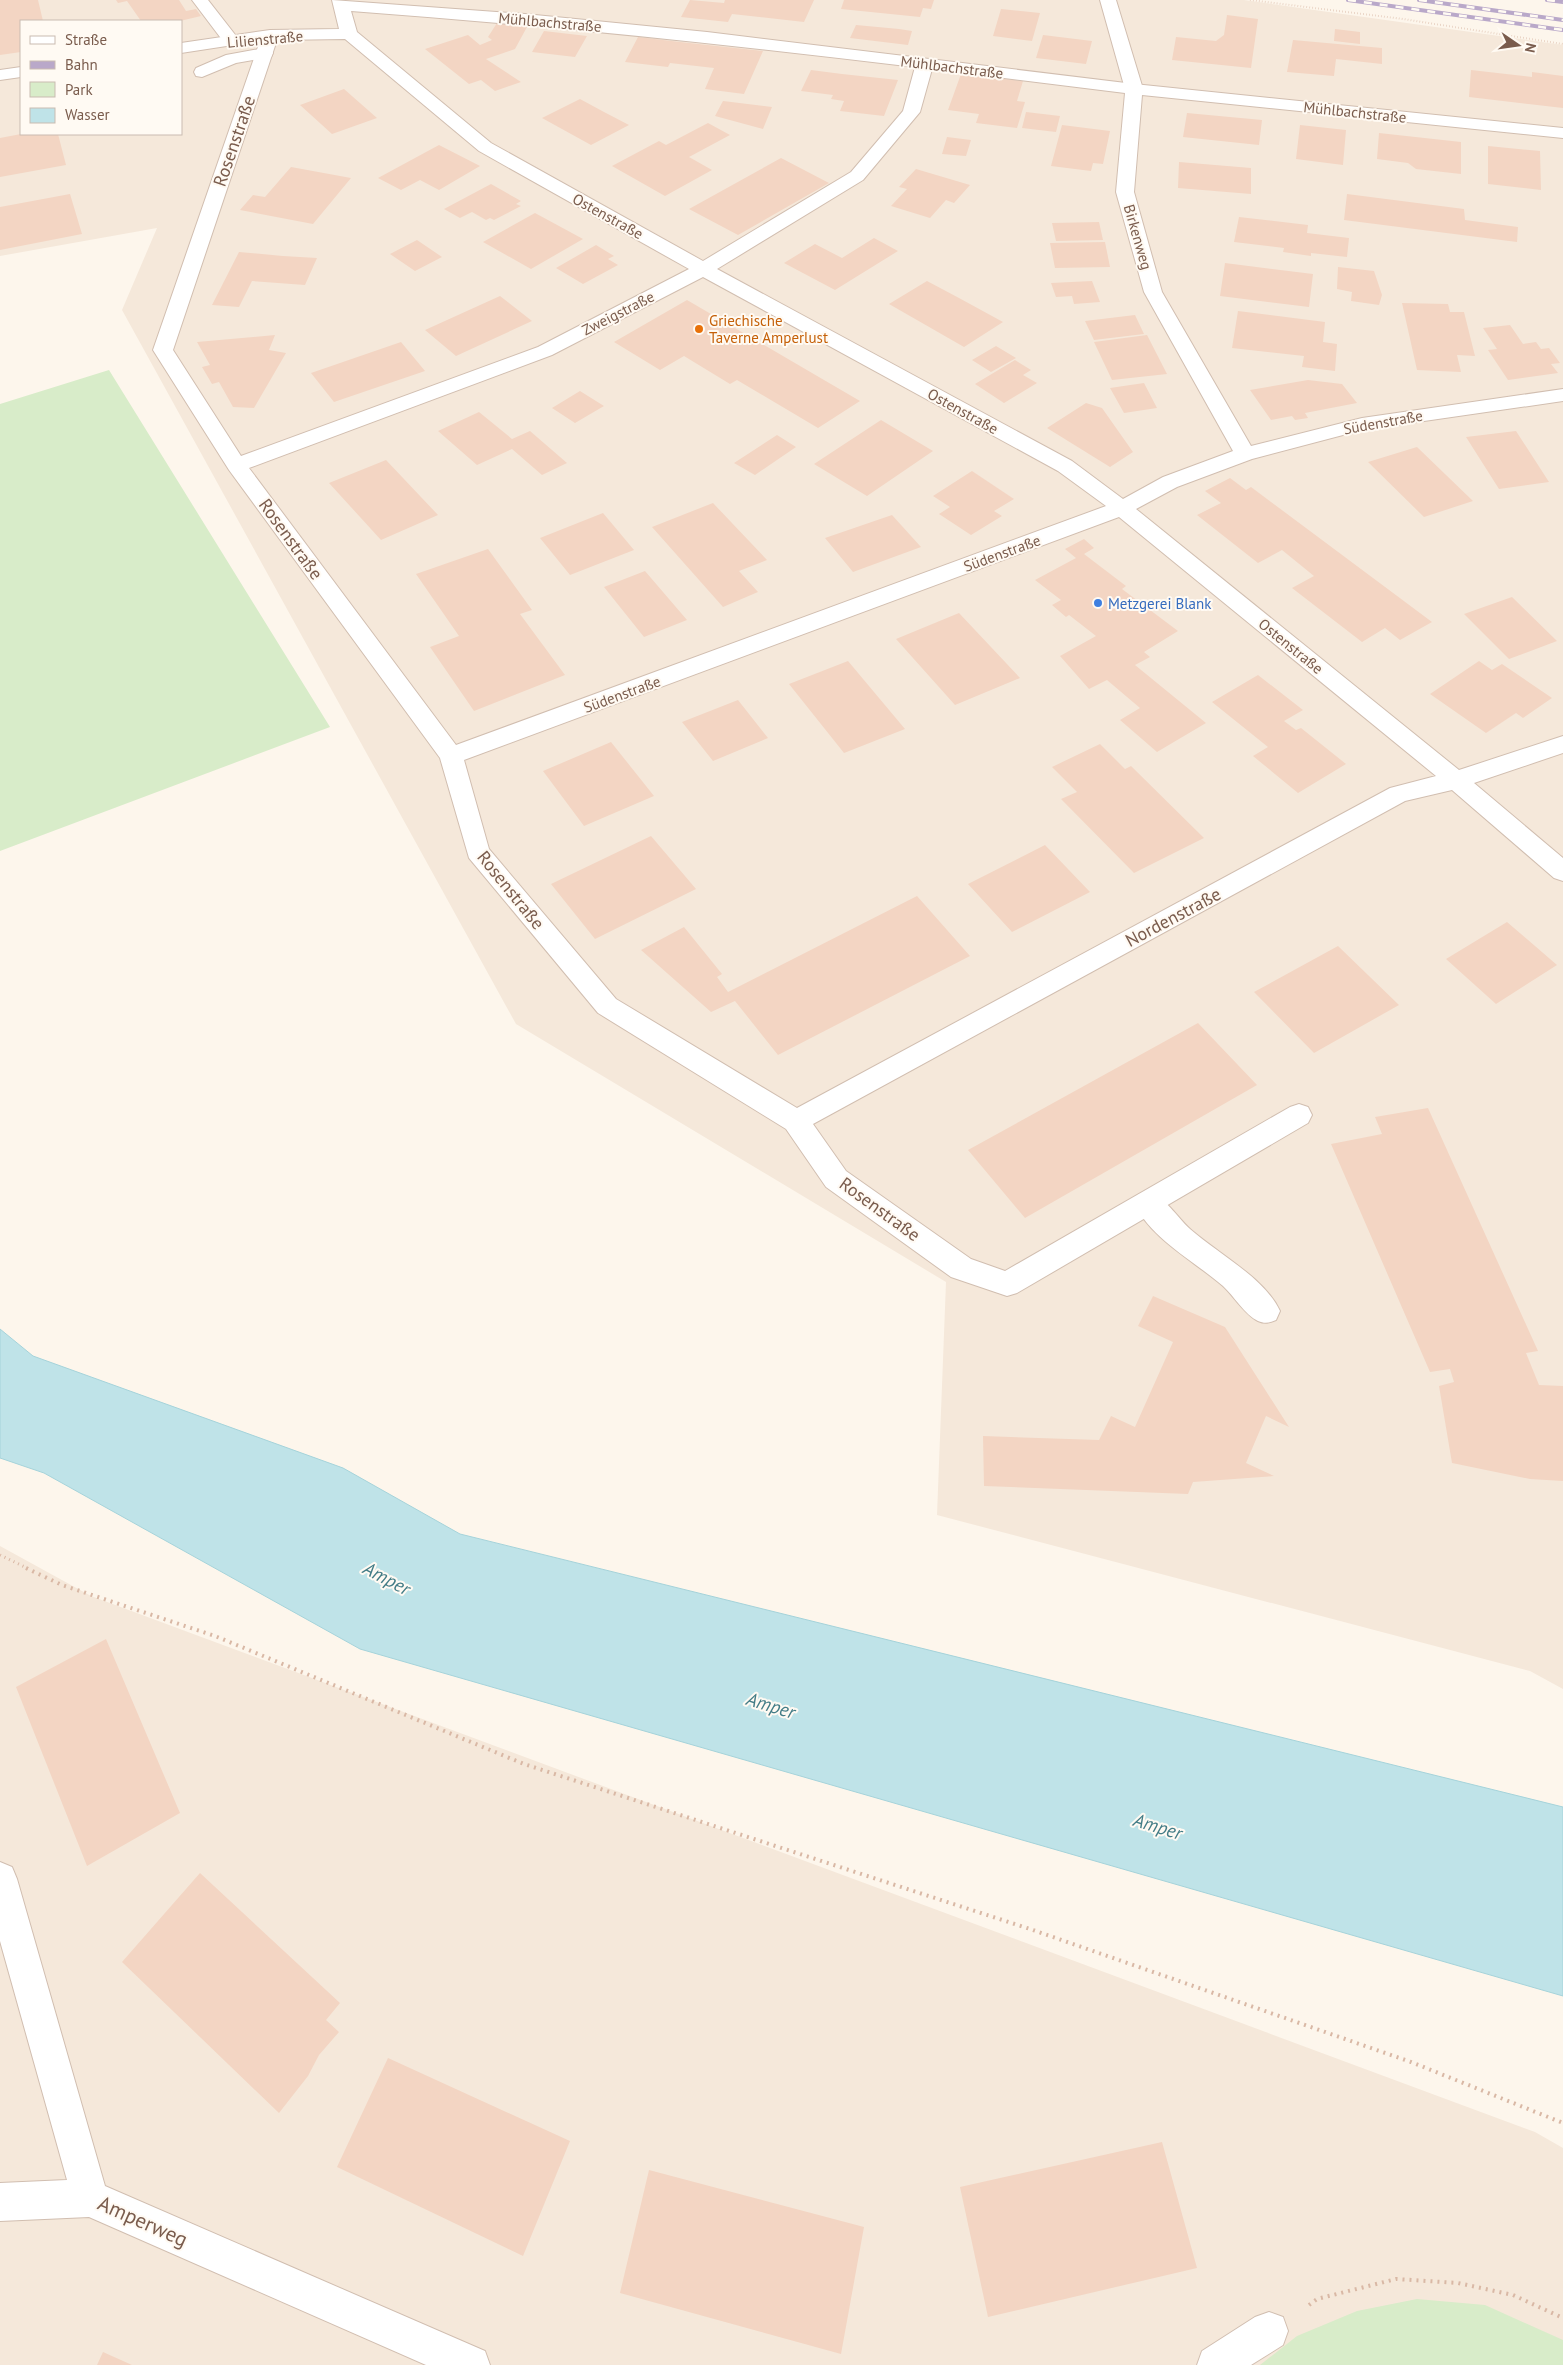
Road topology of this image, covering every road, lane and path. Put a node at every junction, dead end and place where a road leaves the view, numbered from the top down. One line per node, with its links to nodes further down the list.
1 (200, 0): 6 (street)
2 (1108, 0): 14 (street, Birkenweg)
3 (1250, 0): 8 (path)
4 (340, 2): 5 (street); 10 (street, Mühlbachstraße)
5 (349, 34): 7 (street, Lilienstraße); 16 (street, Ostenstraße)
6 (232, 41): 7 (street, Lilienstraße); 9 (street, Lilienstraße)
7 (267, 44): 12 (street); 19 (street, Rosenstraße)
8 (1563, 44)
9 (182, 48)
10 (925, 63): 14 (street, Mühlbachstraße); 16 (street, Zweigstraße)
11 (20, 72): 13 (street)
12 (202, 72)
13 (0, 75)
14 (1134, 89): 15 (street, Mühlbachstraße); 18 (street, Birkenweg)
15 (1563, 133)
16 (703, 269): 19 (street, Zweigstraße); 20 (street, Ostenstraße)
17 (1563, 395): 18 (street, Südenstraße)
18 (1245, 454): 20 (street, Südenstraße)
19 (236, 465): 22 (street, Rosenstraße)
20 (1122, 508): 22 (street, Südenstraße); 23 (street, Ostenstraße)
21 (1563, 744): 23 (street, Nordenstraße)
22 (451, 756): 26 (street, Rosenstraße)
23 (1456, 780): 24 (street, Ostenstraße); 26 (street, Nordenstraße)
24 (1563, 872)
25 (1299, 1115): 27 (street, Rosenstraße)
26 (796, 1121): 27 (street, Rosenstraße)
27 (1148, 1203): 28 (street)
28 (1266, 1311)
29 (0, 1555): 31 (path)
30 (0, 1879): 32 (street, Amperweg)
31 (1563, 2122)
32 (90, 2198): 33 (street); 36 (street, Amperweg)
33 (0, 2202)
34 (1563, 2318): 35 (path)
35 (1269, 2332): 37 (street)
36 (472, 2365)
37 (1216, 2365)

